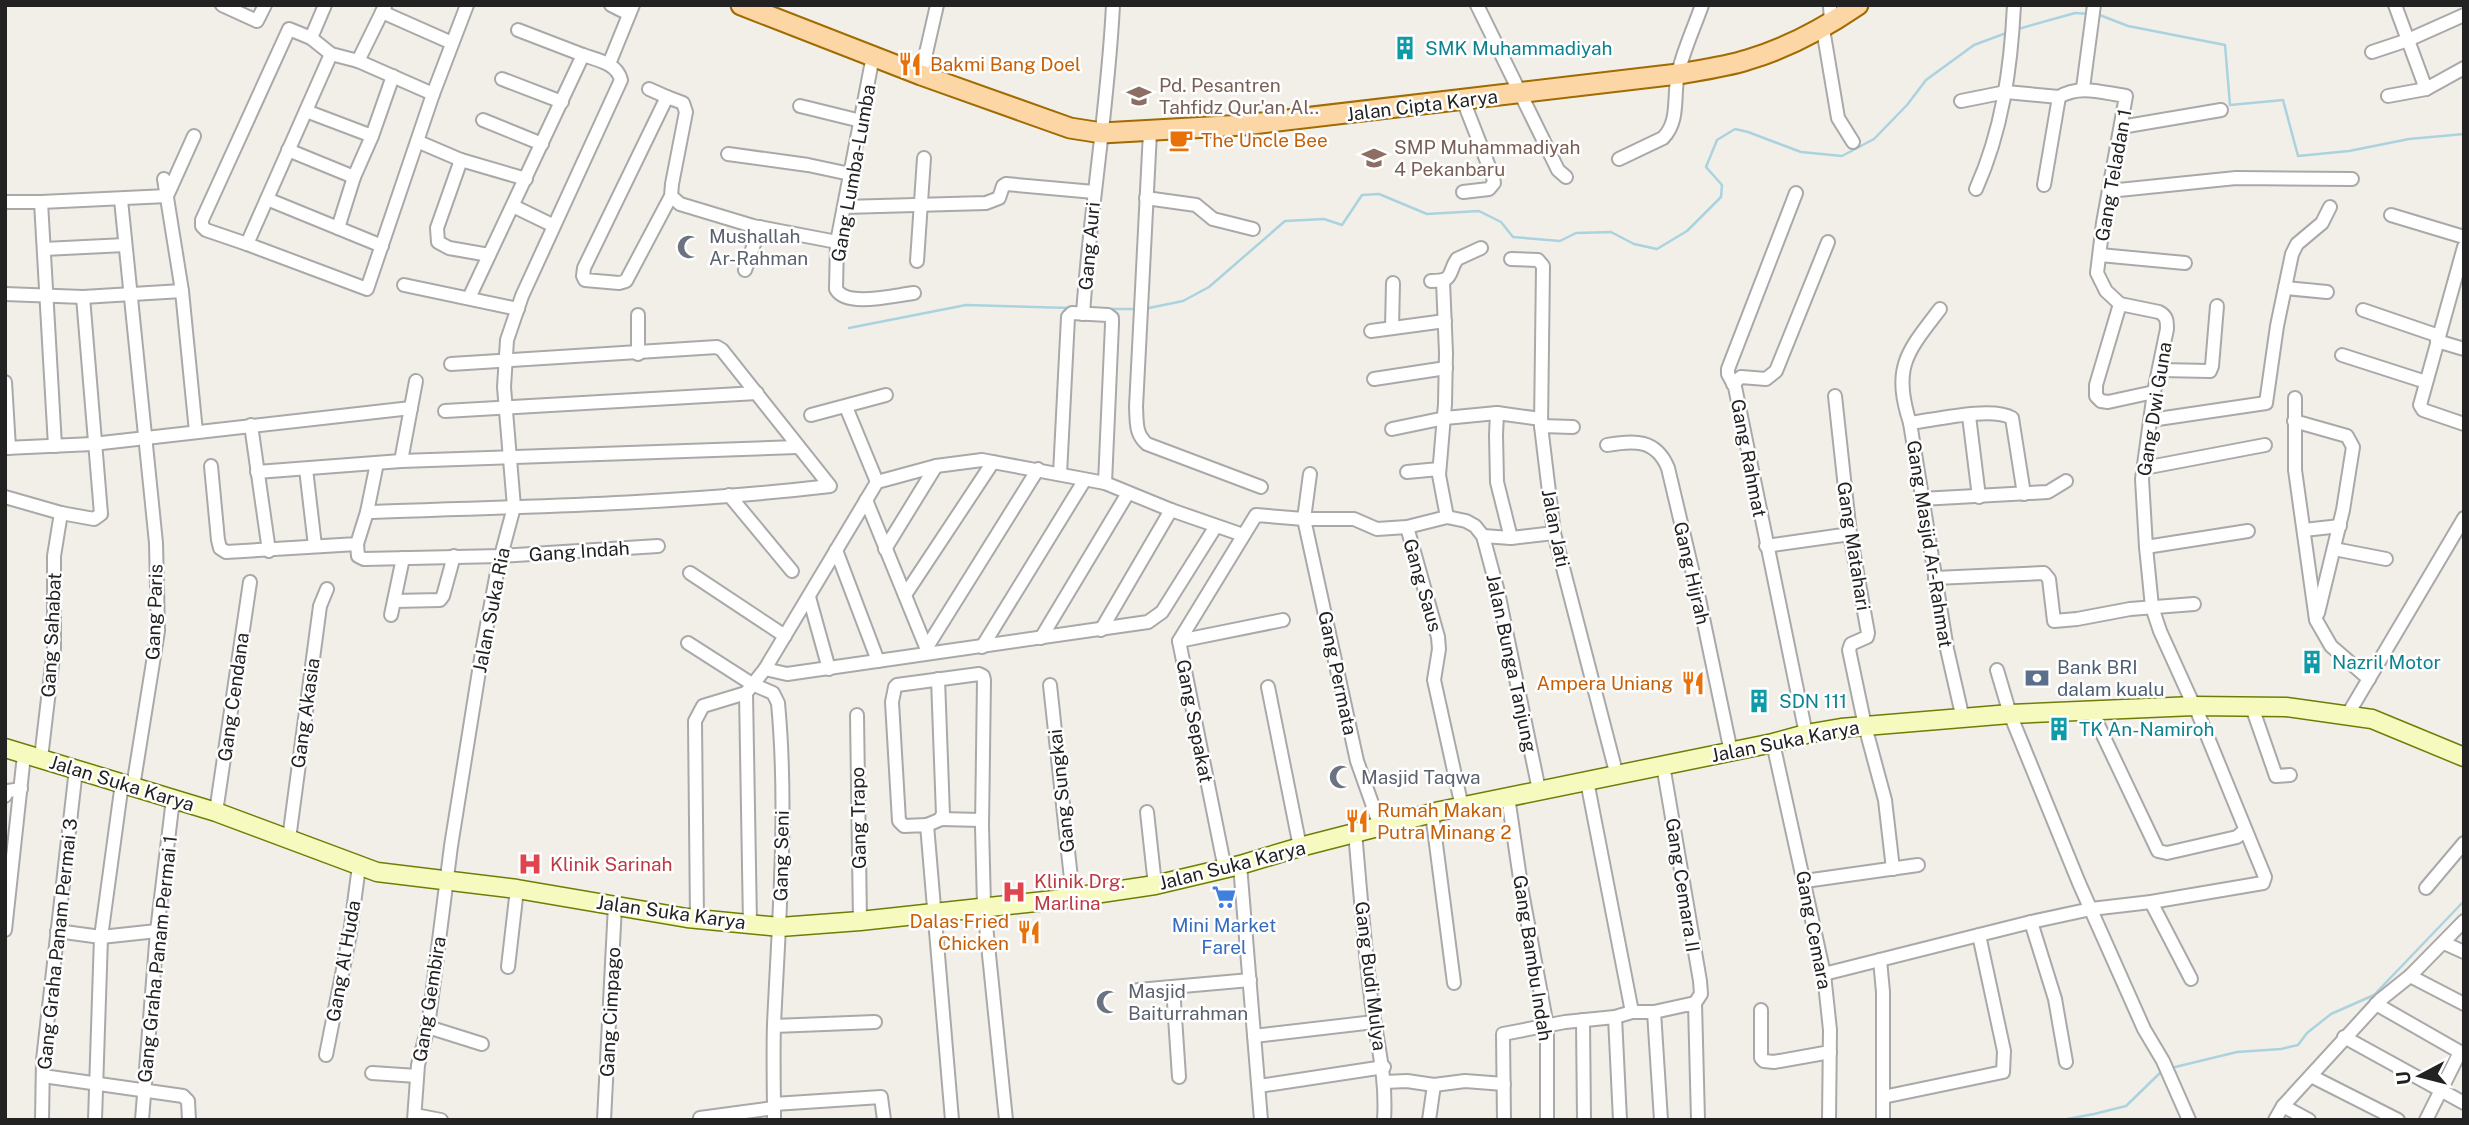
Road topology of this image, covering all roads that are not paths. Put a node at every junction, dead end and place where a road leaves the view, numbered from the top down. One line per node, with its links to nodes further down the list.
1 (222, 5): 2 (street)
2 (265, 5)
3 (325, 5): 20 (street)
4 (467, 5): 22 (street)
5 (611, 5): 16 (street)
6 (741, 5): 26 (main road, Jalan Cipta Karya)
7 (937, 5): 31 (street)
8 (1113, 5): 53 (street, Gang Auri)
9 (1477, 5): 38 (street)
10 (1702, 5): 30 (street)
11 (1858, 5): 18 (main road, Jalan Cipta Karya)
12 (2014, 5): 37 (street)
13 (2395, 5): 21 (street)
14 (2094, 7): 34 (street)
15 (383, 8): 22 (street); 27 (street)
16 (631, 10): 28 (street)
17 (2464, 15): 21 (street)
18 (1828, 19): 30 (main road, Jalan Cipta Karya); 57 (street)
19 (518, 30): 25 (street)
20 (311, 38): 24 (street); 95 (street)
21 (2408, 40): 23 (street); 36 (street)
22 (452, 43): 39 (street)
23 (2372, 52)
24 (331, 54): 27 (street); 48 (street)
25 (583, 55): 28 (street); 45 (street)
26 (873, 56): 31 (main road, Jalan Cipta Karya); 50 (street, Gang Lumba-Lumba)
27 (358, 61): 32 (street)
28 (609, 64): 120 (street)
29 (2464, 68): 36 (street)
30 (1678, 74): 38 (main road, Jalan Cipta Karya); 62 (street)
31 (921, 75): 53 (main road, Jalan Cipta Karya)
32 (393, 76): 39 (street); 55 (street)
33 (502, 79): 45 (street)
34 (2083, 88): 42 (street); 51 (street, Gang Teladan 1)
35 (649, 89): 41 (street)
36 (2426, 89): 40 (street)
37 (2007, 92): 42 (street); 44 (street); 71 (street)
38 (1518, 93): 43 (main road, Jalan Cipta Karya); 66 (street)
39 (433, 94): 56 (street)
40 (2388, 96)
41 (667, 97): 77 (street); 77 (street)
42 (2059, 97): 70 (street)
43 (1463, 100): 52 (main road, Jalan Cipta Karya); 74 (street)
44 (1961, 101)
45 (562, 103): 58 (street)
46 (800, 106): 50 (street)
47 (2221, 110): 51 (street)
48 (306, 111): 55 (street); 59 (street)
49 (483, 120): 58 (street)
50 (861, 121): 64 (street, Gang Lumba-Lumba)
51 (2121, 127): 72 (street, Gang Teladan 1)
52 (1150, 132): 53 (main road, Jalan Cipta Karya); 78 (street)
53 (1102, 133): 73 (street, Gang Auri)
54 (194, 135): 76 (street)
55 (372, 136): 65 (street)
56 (419, 142): 63 (street); 97 (street)
57 (1853, 142)
58 (542, 144): 68 (street)
59 (288, 150): 65 (street); 79 (street)
60 (728, 154): 64 (street)
61 (924, 158): 83 (street)
62 (1619, 159)
63 (461, 160): 68 (street); 102 (street)
64 (850, 174): 85 (street, Gang Lumba-Lumba)
65 (354, 177): 89 (street)
66 (1566, 177)
67 (164, 179): 76 (street)
68 (526, 179): 84 (street)
69 (2352, 179): 72 (street)
70 (2045, 185)
71 (1976, 189)
72 (2109, 191): 101 (street, Gang Teladan 1)
73 (1094, 192): 83 (street); 122 (street, Gang Auri)
74 (1463, 192)
75 (1796, 193): 140 (street, Gang Rahmat)
76 (167, 196): 80 (street); 110 (street)
77 (671, 196): 90 (street)
78 (1146, 198): 91 (street); 188 (street)
79 (267, 199): 89 (street); 95 (street)
80 (121, 200): 82 (street); 96 (street, Gang Paris)
81 (5, 202): 82 (street)
82 (41, 202): 100 (street)
83 (922, 205): 85 (street); 104 (street)
84 (513, 206): 88 (street); 102 (street)
85 (844, 207): 93 (street, Gang Lumba-Lumba)
86 (2330, 207): 109 (street)
87 (2391, 215): 92 (street)
88 (548, 223)
89 (338, 228): 97 (street)
90 (760, 228): 93 (street); 106 (street)
91 (1253, 229)
92 (2464, 237)
93 (837, 242): 112 (street, Gang Lumba-Lumba)
94 (1828, 242): 140 (street)
95 (247, 244): 97 (street)
96 (125, 245): 100 (street); 114 (street, Gang Paris)
97 (382, 246)
98 (2464, 247): 128 (street)
99 (1481, 248): 125 (street)
100 (44, 249): 115 (street)
101 (2100, 254): 105 (street); 118 (street)
102 (489, 255): 117 (street)
103 (1511, 259): 156 (street, Jalan Jati)
104 (917, 261)
105 (2185, 263)
106 (745, 270)
107 (1393, 283): 126 (street)
108 (404, 285): 117 (street)
109 (2285, 288): 111 (street); 154 (street)
110 (182, 291): 114 (street); 162 (street)
111 (2327, 292)
112 (914, 293)
113 (5, 294): 115 (street)
114 (131, 294): 116 (street); 163 (street, Gang Paris)
115 (47, 296): 116 (street); 167 (street)
116 (83, 297): 164 (street)
117 (469, 298): 120 (street)
118 (2120, 304): 135 (street, Gang Dwi Guna); 141 (street)
119 (2217, 306): 135 (street)
120 (518, 309): 132 (street, Jalan Suka Ria)
121 (1940, 309): 157 (street)
122 (1083, 310): 182 (street, Gang Auri); 187 (street)
123 (2363, 310): 128 (street)
124 (638, 315): 130 (street)
125 (1445, 321): 126 (street); 134 (street)
126 (1392, 328): 127 (street)
127 (1371, 331)
128 (2438, 338): 129 (street); 139 (street)
129 (2464, 349)
130 (638, 354): 132 (street); 142 (street)
131 (2342, 355): 139 (street)
132 (505, 361): 133 (street); 148 (street, Jalan Suka Ria)
133 (452, 364)
134 (1446, 368): 136 (street); 153 (street)
135 (2160, 370): 141 (street, Gang Dwi Guna)
136 (1374, 379)
137 (416, 381): 147 (street)
138 (5, 382): 169 (street)
139 (2426, 382): 158 (street)
140 (1733, 384): 216 (street, Gang Rahmat)
141 (2154, 392): 154 (street, Gang Dwi Guna)
142 (757, 393): 148 (street); 168 (street)
143 (886, 395): 146 (street)
144 (1835, 396): 209 (street, Gang Matahari)
145 (2295, 398): 155 (street)
146 (846, 407): 151 (street); 186 (street)
147 (411, 408): 159 (street); 171 (street)
148 (507, 408): 149 (street); 170 (street, Jalan Suka Ria)
149 (445, 411)
150 (1497, 414): 153 (street); 156 (street); 212 (street)
151 (811, 415)
152 (1969, 416): 157 (street, Gang Masjid Ar-Rahmat); 190 (street, Gang Masjid Ar-Rahmat); 193 (street)
153 (1445, 418): 161 (street); 179 (street)
154 (2151, 420): 176 (street, Gang Dwi Guna)
155 (2294, 421): 204 (street); 206 (street)
156 (1541, 422): 160 (street); 208 (street, Jalan Jati)
157 (1910, 423): 194 (street, Gang Masjid Ar-Rahmat)
158 (2464, 424)
159 (251, 425): 162 (street); 180 (street)
160 (1573, 427)
161 (1392, 429)
162 (196, 432): 163 (street)
163 (146, 437): 164 (street); 274 (street, Gang Paris)
164 (93, 444): 167 (street); 199 (street)
165 (1607, 445): 266 (street, Gang Hijrah)
166 (2265, 445): 176 (street)
167 (55, 446): 169 (street)
168 (797, 447): 170 (street); 191 (street)
169 (7, 448)
170 (509, 456): 171 (street); 196 (street, Jalan Suka Ria)
171 (401, 461): 173 (street)
172 (993, 462): 175 (street); 178 (street); 231 (street)
173 (377, 463): 177 (street); 198 (street)
174 (211, 466): 221 (street)
175 (936, 466): 186 (street); 218 (street)
176 (2144, 468): 217 (street, Gang Dwi Guna)
177 (306, 469): 180 (street); 214 (street)
178 (1038, 469): 182 (street); 245 (street)
179 (1440, 469): 181 (street); 200 (street)
180 (257, 472): 221 (street)
181 (1408, 472)
182 (1060, 474): 184 (street)
183 (1310, 474): 202 (street, Gang Permata)
184 (1084, 481): 187 (street); 244 (street)
185 (2066, 481): 190 (street)
186 (877, 482): 195 (street)
187 (1105, 483): 189 (street)
188 (1261, 486)
189 (1128, 493): 197 (street); 241 (street)
190 (2024, 494): 193 (street)
191 (729, 495): 196 (street); 226 (street)
192 (5, 497): 199 (street)
193 (1979, 497): 194 (street)
194 (1921, 499): 228 (street, Gang Masjid Ar-Rahmat)
195 (866, 500): 218 (street); 220 (street)
196 (514, 507): 198 (street); 223 (street, Jalan Suka Ria)
197 (1171, 510): 203 (street); 239 (street)
198 (367, 512): 213 (street)
199 (61, 513): 267 (street, Gang Sahabat)
200 (1447, 517): 205 (street); 211 (street)
201 (2464, 518): 251 (street)
202 (1304, 519): 205 (street); 210 (street, Gang Sepakat); 287 (street, Gang Permata)
203 (1216, 526): 210 (street); 239 (street)
204 (2340, 526): 206 (street); 219 (street)
205 (1407, 527): 280 (street, Gang Saus)
206 (2304, 530): 238 (street)
207 (2248, 531): 217 (street)
208 (1554, 533): 212 (street); 272 (street, Jalan Jati)
209 (1850, 534): 216 (street); 262 (street, Gang Matahari)
210 (1243, 535): 242 (street, Gang Sepakat)
211 (1483, 536): 212 (street); 276 (street, Jalan Bunga Tanjung)
212 (1510, 538)
213 (356, 544): 214 (street); 224 (street, Gang Indah)
214 (315, 546): 221 (street)
215 (658, 546): 223 (street, Gang Indah)
216 (1766, 546): 263 (street, Gang Rahmat)
217 (2146, 547): 235 (street, Gang Dwi Guna)
218 (885, 549): 231 (street)
219 (2334, 549): 225 (street); 238 (street)
220 (836, 550): 232 (street); 246 (street)
221 (269, 551)
222 (454, 556): 223 (street, Gang Indah); 224 (street, Gang Indah); 233 (street)
223 (501, 556): 297 (street, Jalan Suka Ria)
224 (403, 558): 233 (street)
225 (2386, 559)
226 (792, 571)
227 (690, 573): 240 (street)
228 (1935, 578): 235 (street); 261 (street, Gang Masjid Ar-Rahmat)
229 (250, 582): 281 (street, Gang Cendana)
230 (327, 589): 290 (street, Gang Akasia)
231 (905, 594): 245 (street)
232 (809, 597): 240 (street); 247 (street)
233 (394, 601): 236 (street)
234 (2194, 604): 235 (street)
235 (2152, 607): 255 (street, Gang Dwi Guna)
236 (391, 615)
237 (1283, 620): 242 (street)
238 (2316, 620): 251 (street)
239 (1101, 630): 241 (street)
240 (785, 636): 248 (street)
241 (1041, 638): 244 (street)
242 (1179, 641): 295 (street, Gang Sepakat)
243 (688, 643): 254 (street, Gang Seni)
244 (982, 647): 245 (street)
245 (928, 649): 246 (street)
246 (878, 662): 247 (street)
247 (829, 668): 248 (street)
248 (765, 670): 254 (street)
249 (1997, 670): 258 (street)
250 (938, 679): 284 (street); 285 (street); 286 (street)
251 (2369, 679): 259 (street)
252 (1050, 685): 302 (street, Gang Sungkai)
253 (1268, 687): 292 (street)
254 (749, 688): 308 (street); 312 (street); 313 (street, Gang Seni)
255 (2194, 706): 256 (main road, Jalan Suka Karya); 257 (main road, Jalan Suka Karya); 288 (street, Gang Dwi Guna)
256 (2252, 707): 259 (main road, Jalan Suka Karya); 271 (street)
257 (2091, 710): 258 (main road, Jalan Suka Karya); 288 (street)
258 (2010, 714): 261 (main road, Jalan Suka Karya); 306 (street)
259 (2348, 714): 268 (main road, Jalan Suka Karya)
260 (857, 715): 309 (street, Gang Trapo)
261 (1963, 719): 262 (main road, Jalan Suka Karya)
262 (1865, 726): 263 (main road, Jalan Suka Karya); 296 (street)
263 (1806, 734): 264 (main road, Jalan Suka Karya)
264 (1773, 743): 266 (main road, Jalan Suka Karya); 298 (street, Gang Cemara)
265 (5, 748): 267 (main road, Jalan Suka Karya)
266 (1731, 752): 269 (main road, Jalan Suka Karya)
267 (33, 756): 270 (main road, Jalan Suka Karya); 275 (street, Gang Sahabat)
268 (2464, 757)
269 (1663, 765): 272 (main road, Jalan Suka Karya); 330 (street, Gang Cemara II)
270 (76, 769): 274 (main road, Jalan Suka Karya); 315 (street, Gang Graha Panam Permai 3)
271 (2290, 775)
272 (1616, 776): 273 (main road, Jalan Suka Karya)
273 (1587, 781): 276 (main road, Jalan Suka Karya); 334 (street)
274 (128, 785): 279 (main road, Jalan Suka Karya); 318 (street, Gang Paris)
275 (21, 789): 277 (street); 314 (street, Gang Sahabat)
276 (1539, 790): 278 (main road, Jalan Suka Karya)
277 (5, 796)
278 (1508, 797): 280 (main road, Jalan Suka Karya); 341 (street, Gang Bambu Indah)
279 (173, 799): 281 (main road, Jalan Suka Karya); 316 (street, Gang Graha Panam Permai 1)
280 (1462, 807): 283 (main road, Jalan Suka Karya)
281 (216, 812): 290 (main road, Jalan Suka Karya)
282 (1147, 812): 299 (street)
283 (1432, 813): 287 (main road, Jalan Suka Karya); 327 (street)
284 (940, 819): 285 (street); 286 (street)
285 (982, 820): 305 (street)
286 (927, 825): 307 (street)
287 (1380, 826): 289 (main road, Jalan Suka Karya)
288 (2245, 830): 303 (street, Gang Dwi Guna)
289 (1355, 832): 292 (main road, Jalan Suka Karya); 339 (street, Gang Budi Mulya)
290 (289, 839): 294 (main road, Jalan Suka Karya)
291 (2464, 843): 300 (street)
292 (1300, 847): 295 (main road, Jalan Suka Karya)
293 (1918, 865): 296 (street)
294 (359, 866): 297 (main road, Jalan Suka Karya); 348 (street, Gang Al Huda)
295 (1232, 867): 299 (main road, Jalan Suka Karya); 326 (street, Gang Sepakat)
296 (1893, 869): 298 (street)
297 (447, 879): 301 (main road, Jalan Suka Karya); 342 (street, Gang Gembira)
298 (1805, 881): 323 (street, Gang Cemara)
299 (1155, 885): 302 (main road, Jalan Suka Karya)
300 (2426, 888)
301 (517, 889): 304 (main road, Jalan Suka Karya); 322 (street)
302 (1073, 897): 305 (main road, Jalan Suka Karya)
303 (2151, 902): 306 (street); 325 (street)
304 (615, 905): 308 (main road, Jalan Suka Karya); 375 (street, Gang Cimpago)
305 (984, 906): 307 (main road, Jalan Suka Karya); 378 (street)
306 (2091, 909): 311 (street); 390 (street)
307 (935, 912): 309 (main road, Jalan Suka Karya); 377 (street)
308 (697, 919): 312 (main road, Jalan Suka Karya)
309 (860, 921): 313 (main road, Jalan Suka Karya)
310 (2464, 921): 319 (street)
311 (2031, 922): 317 (street); 349 (street)
312 (750, 924): 313 (main road, Jalan Suka Karya)
313 (780, 927): 340 (street, Gang Seni)
314 (5, 930)
315 (57, 931): 318 (street); 352 (street, Gang Graha Panam Permai 3)
316 (157, 932): 318 (street); 361 (street, Gang Graha Panam Permai 1)
317 (1979, 934): 321 (street); 363 (street)
318 (101, 937): 358 (street, Gang Paris)
319 (2444, 943): 320 (street); 324 (street)
320 (2464, 952)
321 (1881, 960): 323 (street); 363 (street)
322 (508, 967)
323 (1824, 974): 346 (street, Gang Cemara)
324 (2410, 976): 331 (street); 332 (street)
325 (2192, 979)
326 (1250, 980): 328 (street); 343 (street, Gang Sepakat)
327 (1454, 983)
328 (1173, 987): 329 (street); 355 (street)
329 (1138, 990)
330 (1695, 1003): 335 (street); 387 (street, Gang Cemara II)
331 (2376, 1004): 344 (street); 347 (street)
332 (2464, 1004)
333 (1760, 1010): 346 (street)
334 (1632, 1012): 335 (street); 336 (street)
335 (1654, 1012): 386 (street)
336 (1615, 1017): 337 (street); 385 (street)
337 (1583, 1020): 341 (street); 384 (street)
338 (875, 1022): 340 (street)
339 (1374, 1022): 343 (street); 350 (street, Gang Budi Mulya)
340 (774, 1026): 366 (street, Gang Seni)
341 (1546, 1026): 357 (street); 383 (street, Gang Bambu Indah)
342 (428, 1027): 345 (street); 353 (street, Gang Gembira)
343 (1254, 1036): 360 (street, Gang Sepakat)
344 (2344, 1037): 354 (street); 362 (street)
345 (482, 1044)
346 (1830, 1052): 388 (street, Gang Cemara)
347 (2462, 1053): 362 (street)
348 (326, 1055)
349 (2066, 1062)
350 (1384, 1067): 356 (street, Gang Budi Mulya); 360 (street)
351 (372, 1073): 353 (street)
352 (43, 1076): 358 (street); 370 (street, Gang Graha Panam Permai 3)
353 (417, 1076): 367 (street, Gang Gembira)
354 (2311, 1076): 365 (street); 392 (street)
355 (1179, 1077)
356 (1384, 1082): 359 (street); 380 (street, Gang Budi Mulya)
357 (1504, 1084): 359 (street); 382 (street)
358 (97, 1085): 361 (street); 371 (street, Gang Paris)
359 (1434, 1085): 381 (street)
360 (1259, 1086): 379 (street, Gang Sepakat)
361 (144, 1091): 372 (street, Gang Graha Panam Permai 1); 373 (street)
362 (2441, 1091): 364 (street); 393 (street)
363 (1883, 1097): 389 (street)
364 (2464, 1102)
365 (2283, 1106): 369 (street); 391 (street)
366 (774, 1111): 368 (street); 376 (street)
367 (414, 1118): 374 (street)
368 (700, 1118)
369 (2275, 1119)
370 (42, 1120)
371 (95, 1120)
372 (142, 1120)
373 (189, 1120)
374 (441, 1120)
375 (604, 1120)
376 (884, 1120)
377 (952, 1120)
378 (1006, 1120)
379 (1261, 1120)
380 (1384, 1120)
381 (1429, 1120)
382 (1504, 1120)
383 (1547, 1120)
384 (1584, 1120)
385 (1620, 1120)
386 (1661, 1120)
387 (1698, 1120)
388 (1829, 1120)
389 (1882, 1120)
390 (2189, 1120)
391 (2309, 1120)
392 (2398, 1120)
393 (2426, 1120)

